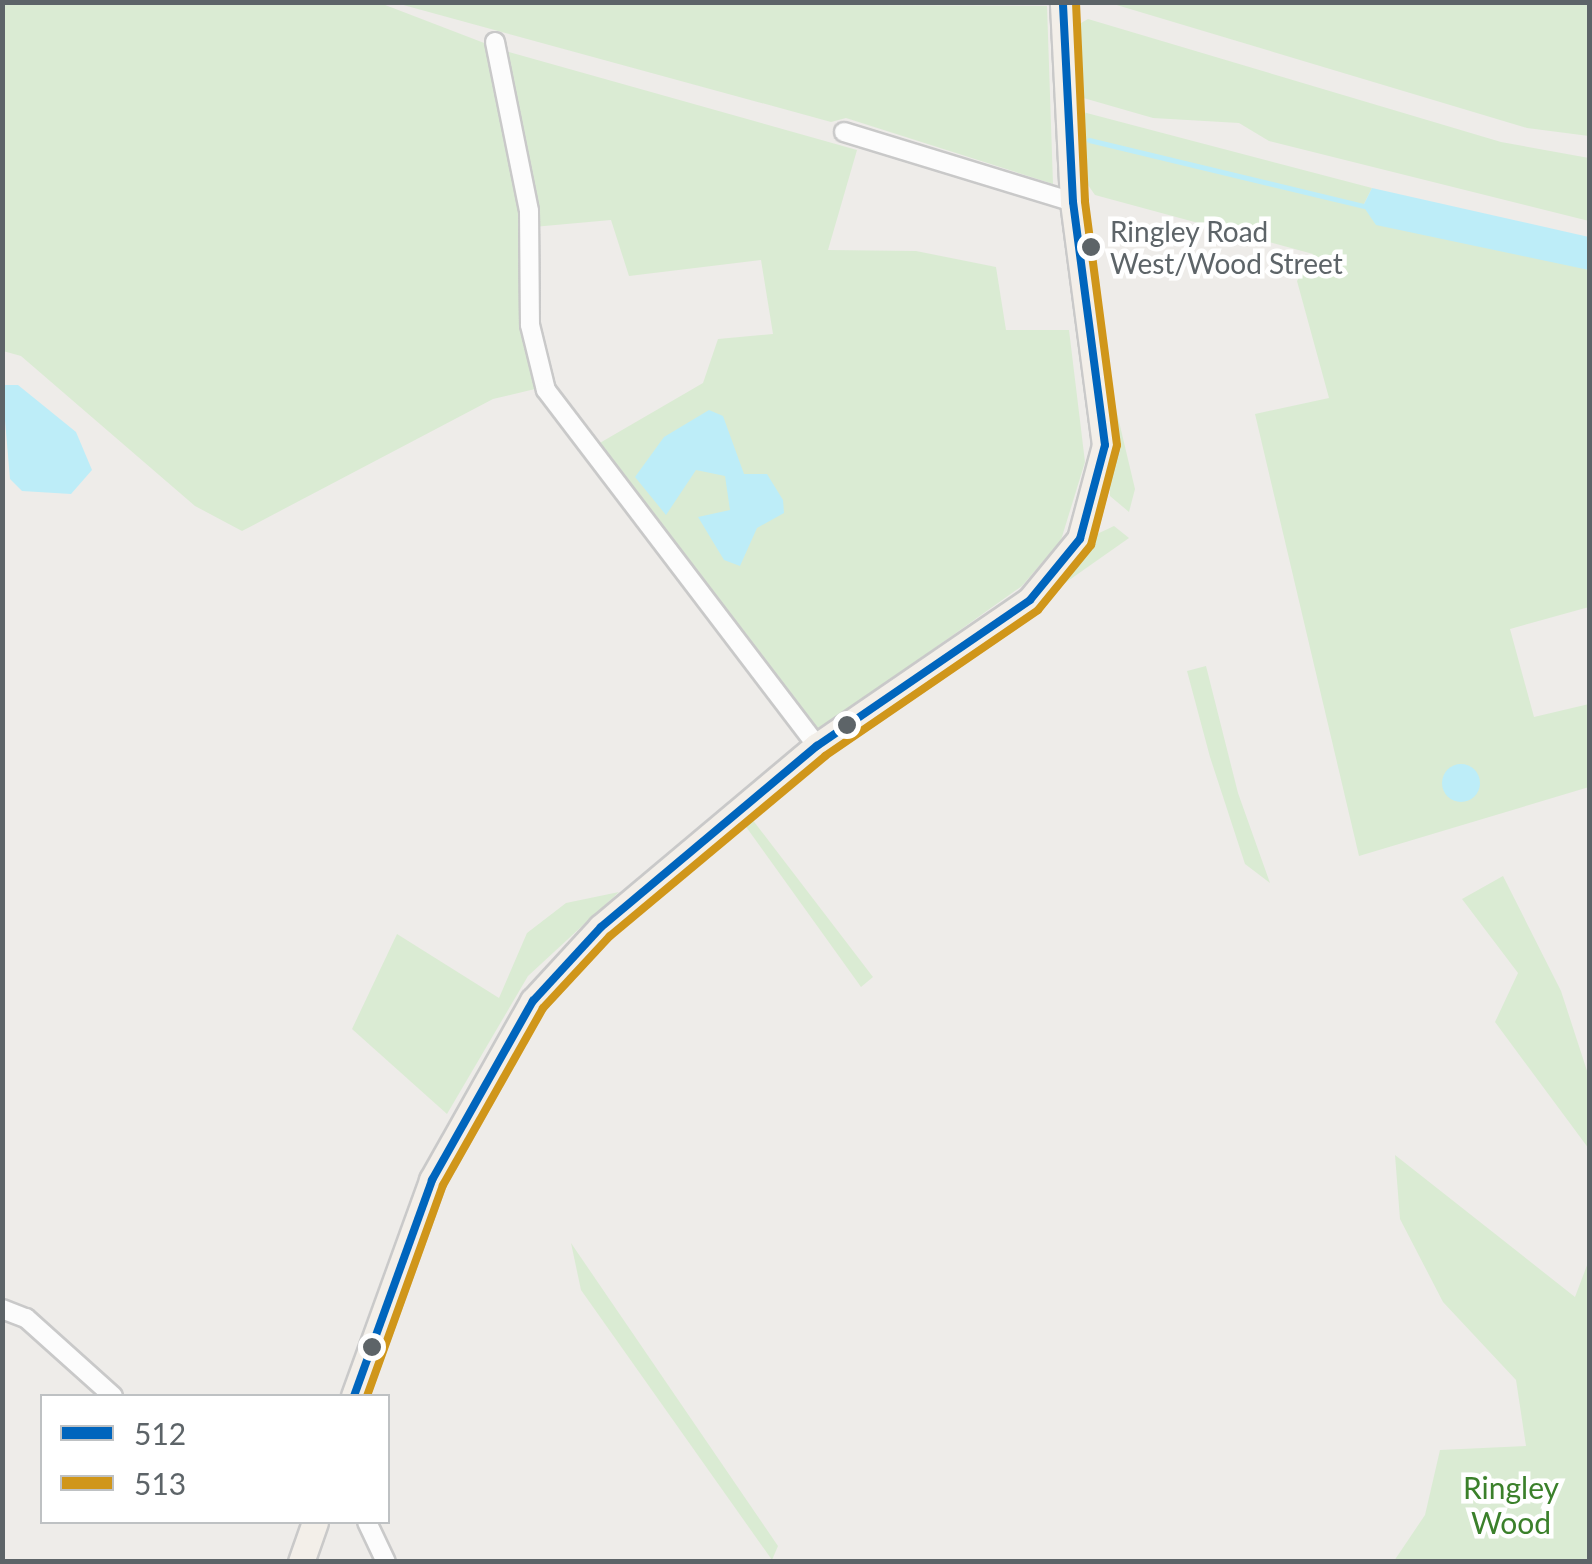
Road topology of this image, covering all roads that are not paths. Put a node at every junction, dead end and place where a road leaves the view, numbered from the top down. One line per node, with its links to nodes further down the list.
1 (1063, 4): 4 (main road)
2 (495, 42): 5 (street)
3 (844, 132): 4 (street)
4 (1074, 202): 5 (main road)
5 (817, 746): 8 (main road)
6 (2, 1310): 7 (street)
7 (111, 1394)
8 (355, 1394)
9 (311, 1524): 11 (main road)
10 (367, 1524): 12 (street)
11 (301, 1562)
12 (386, 1562)

